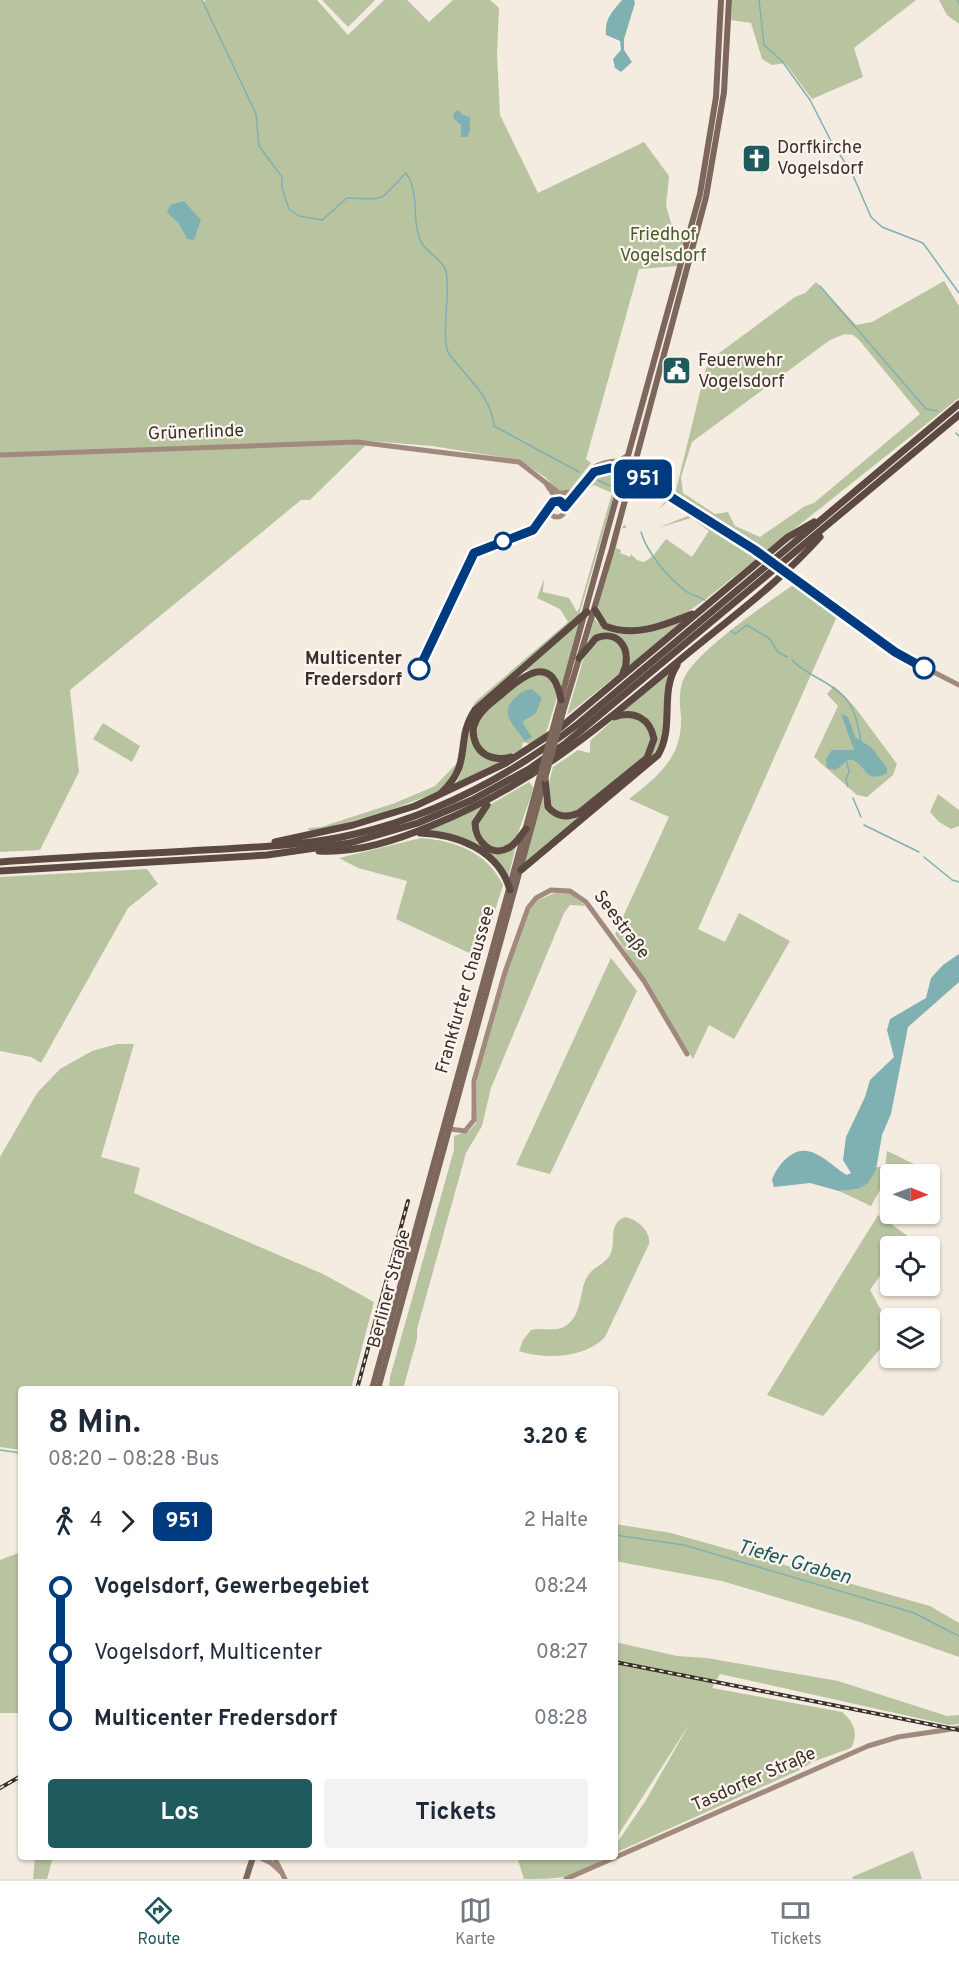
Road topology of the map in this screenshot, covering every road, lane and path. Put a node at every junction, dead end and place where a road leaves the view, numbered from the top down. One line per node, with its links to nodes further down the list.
1 (722, 0): 6 (main road)
2 (729, 0): 9 (main road)
3 (959, 404): 14 (highway)
4 (959, 415): 14 (highway)
5 (0, 455): 10 (street, Grünerlinde)
6 (628, 456): 7 (main road); 8 (main road)
7 (619, 461): 8 (street); 11 (street)
8 (624, 470): 9 (main road); 13 (street); 15 (main road)
9 (631, 473): 15 (main road); 20 (street, bridge)
10 (545, 481): 11 (street); 12 (street); 13 (street)
11 (573, 492): 13 (street)
12 (551, 504): 13 (street); 13 (street)
13 (561, 504)
14 (835, 515): 16 (highway); 18 (highway); 29 (highway); 30 (highway)
15 (591, 610): 16 (highway); 17 (main road); 21 (main road); 25 (highway)
16 (697, 612): 19 (highway)
17 (579, 658): 19 (highway); 24 (main road, bridge)
18 (680, 660): 22 (highway); 32 (highway)
19 (621, 677): 23 (highway)
20 (959, 685)
21 (561, 700): 23 (highway); 24 (main road, bridge)
22 (609, 719): 24 (highway); 26 (highway)
23 (517, 756): 25 (highway)
24 (542, 781): 27 (main road, Frankfurter Chaussee); 32 (main road, Frankfurter Chaussee)
25 (436, 797): 29 (highway)
26 (492, 800): 27 (highway); 28 (highway)
27 (526, 829): 34 (main road, Frankfurter Chaussee)
28 (414, 833): 30 (highway); 34 (highway)
29 (255, 847): 31 (highway)
30 (304, 851): 33 (highway)
31 (0, 862)
32 (521, 870): 36 (main road, Frankfurter Chaussee)
33 (0, 871)
34 (510, 890): 38 (main road, Frankfurter Chaussee)
35 (687, 1054): 36 (street, Seestraße)
36 (450, 1129): 37 (main road, Frankfurter Chaussee)
37 (431, 1196): 40 (main road, Berliner Straße)
38 (423, 1205): 39 (main road, Berliner Straße)
39 (373, 1386)
40 (379, 1386)
41 (959, 1728): 42 (street, Tasdorfer Straße)
42 (618, 1856)
43 (252, 1860): 48 (main road)
44 (265, 1860): 47 (street)
45 (276, 1860): 47 (street)
46 (610, 1860): 49 (street, Tasdorfer Straße)
47 (284, 1876)
48 (246, 1879)
49 (567, 1879)

